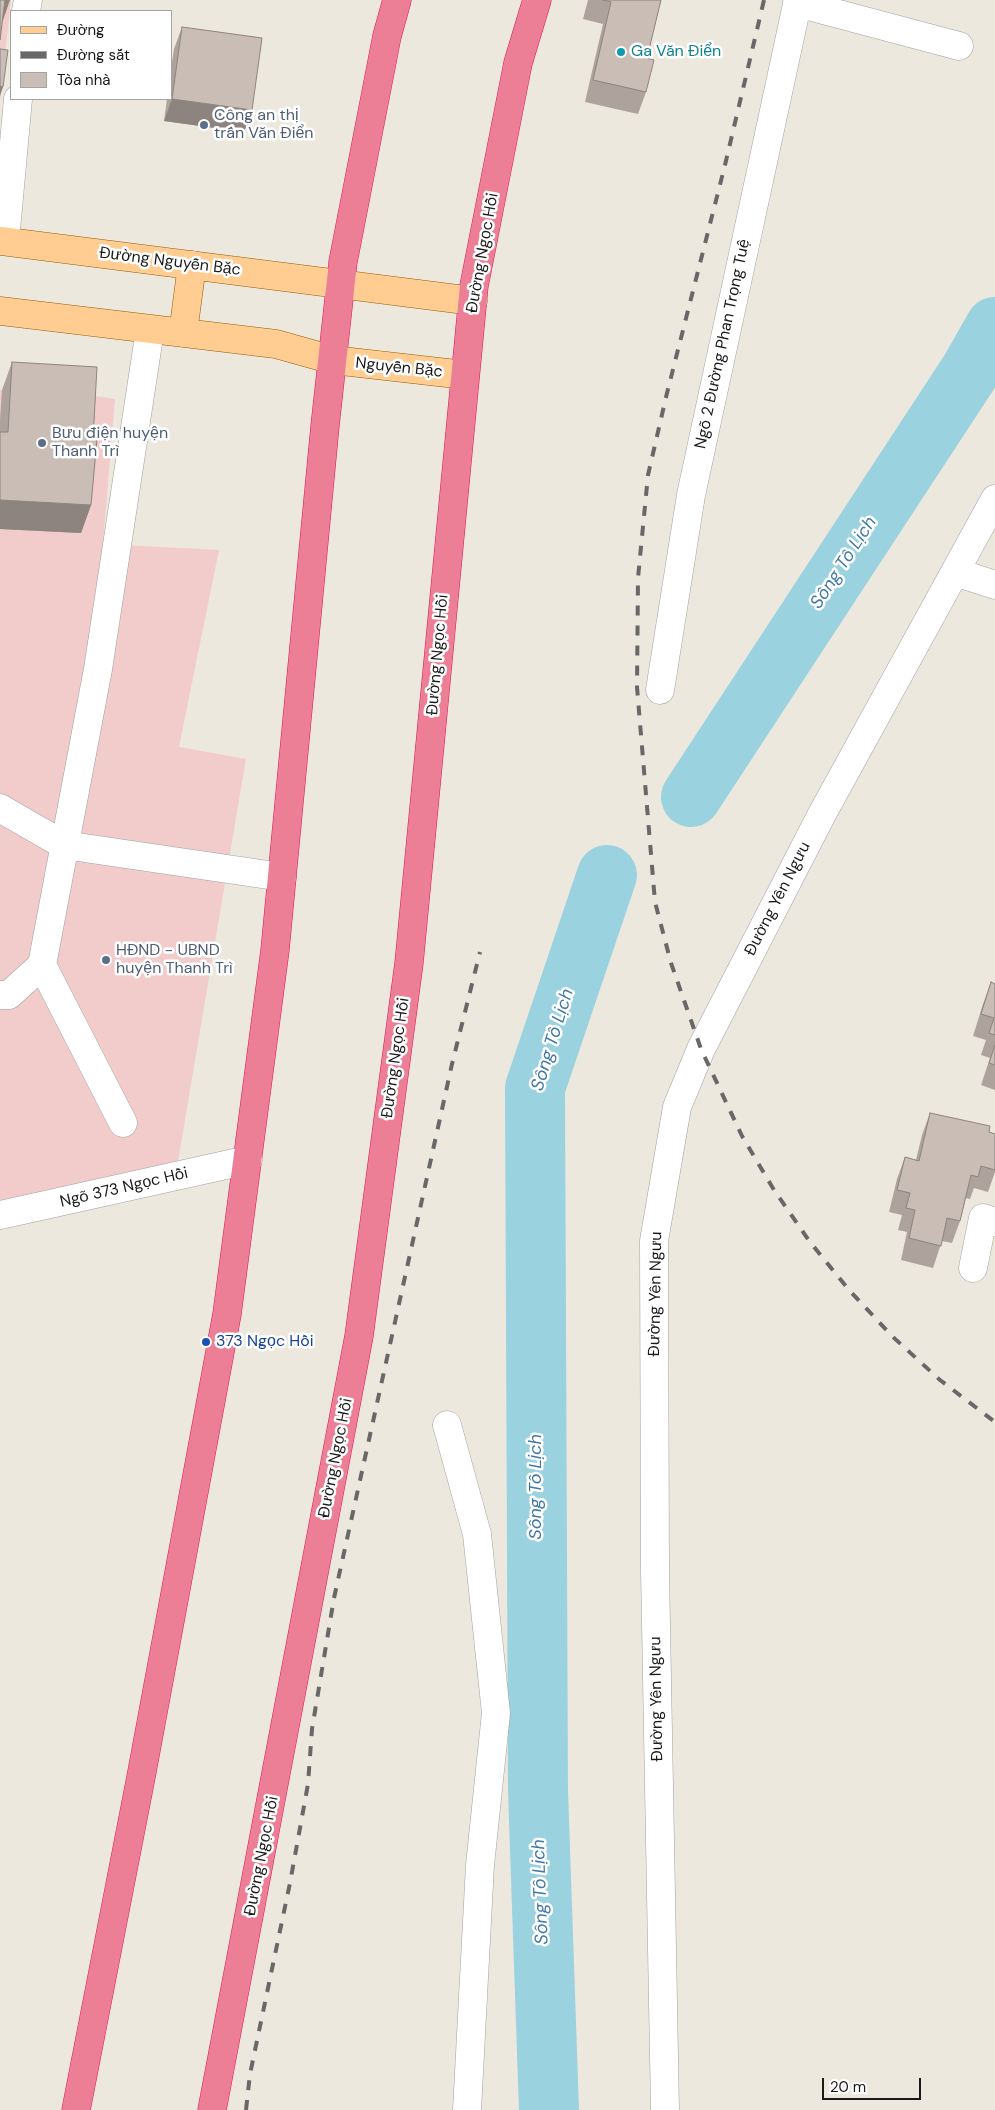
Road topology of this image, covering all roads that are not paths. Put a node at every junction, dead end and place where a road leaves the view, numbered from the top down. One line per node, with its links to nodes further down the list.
1 (398, 0): 8 (highway)
2 (537, 0): 9 (highway, Đường Ngọc Hồi)
3 (797, 1): 4 (street); 18 (street, Ngõ 2 Đường Phan Trọng Tuệ)
4 (959, 46)
5 (18, 100): 6 (street)
6 (2, 241): 7 (main road, Đường Nguyễn Bặc)
7 (192, 265): 8 (main road, Đường Nguyễn Bặc); 12 (main road)
8 (341, 284): 9 (main road); 13 (highway)
9 (473, 301): 14 (highway, Đường Ngọc Hồi)
10 (0, 311): 11 (main road)
11 (150, 330): 12 (main road); 20 (street)
12 (183, 333): 13 (main road)
13 (333, 360): 14 (main road, Nguyễn Bặc); 21 (highway)
14 (465, 375): 31 (highway, Đường Ngọc Hồi)
15 (995, 499): 16 (street, Đường Yên Ngưu)
16 (955, 572): 17 (street); 33 (street, Đường Yên Ngưu)
17 (995, 585)
18 (660, 690)
19 (0, 808): 20 (street)
20 (64, 845): 21 (street); 22 (street)
21 (282, 877): 25 (highway)
22 (42, 966): 23 (street); 24 (street)
23 (0, 996)
24 (123, 1123)
25 (248, 1160): 26 (street, Ngõ 373 Ngọc Hồi); 30 (highway)
26 (0, 1216)
27 (994, 1220): 28 (street)
28 (973, 1268)
29 (447, 1425): 32 (street)
30 (76, 2110)
31 (212, 2110)
32 (467, 2110)
33 (665, 2110)

